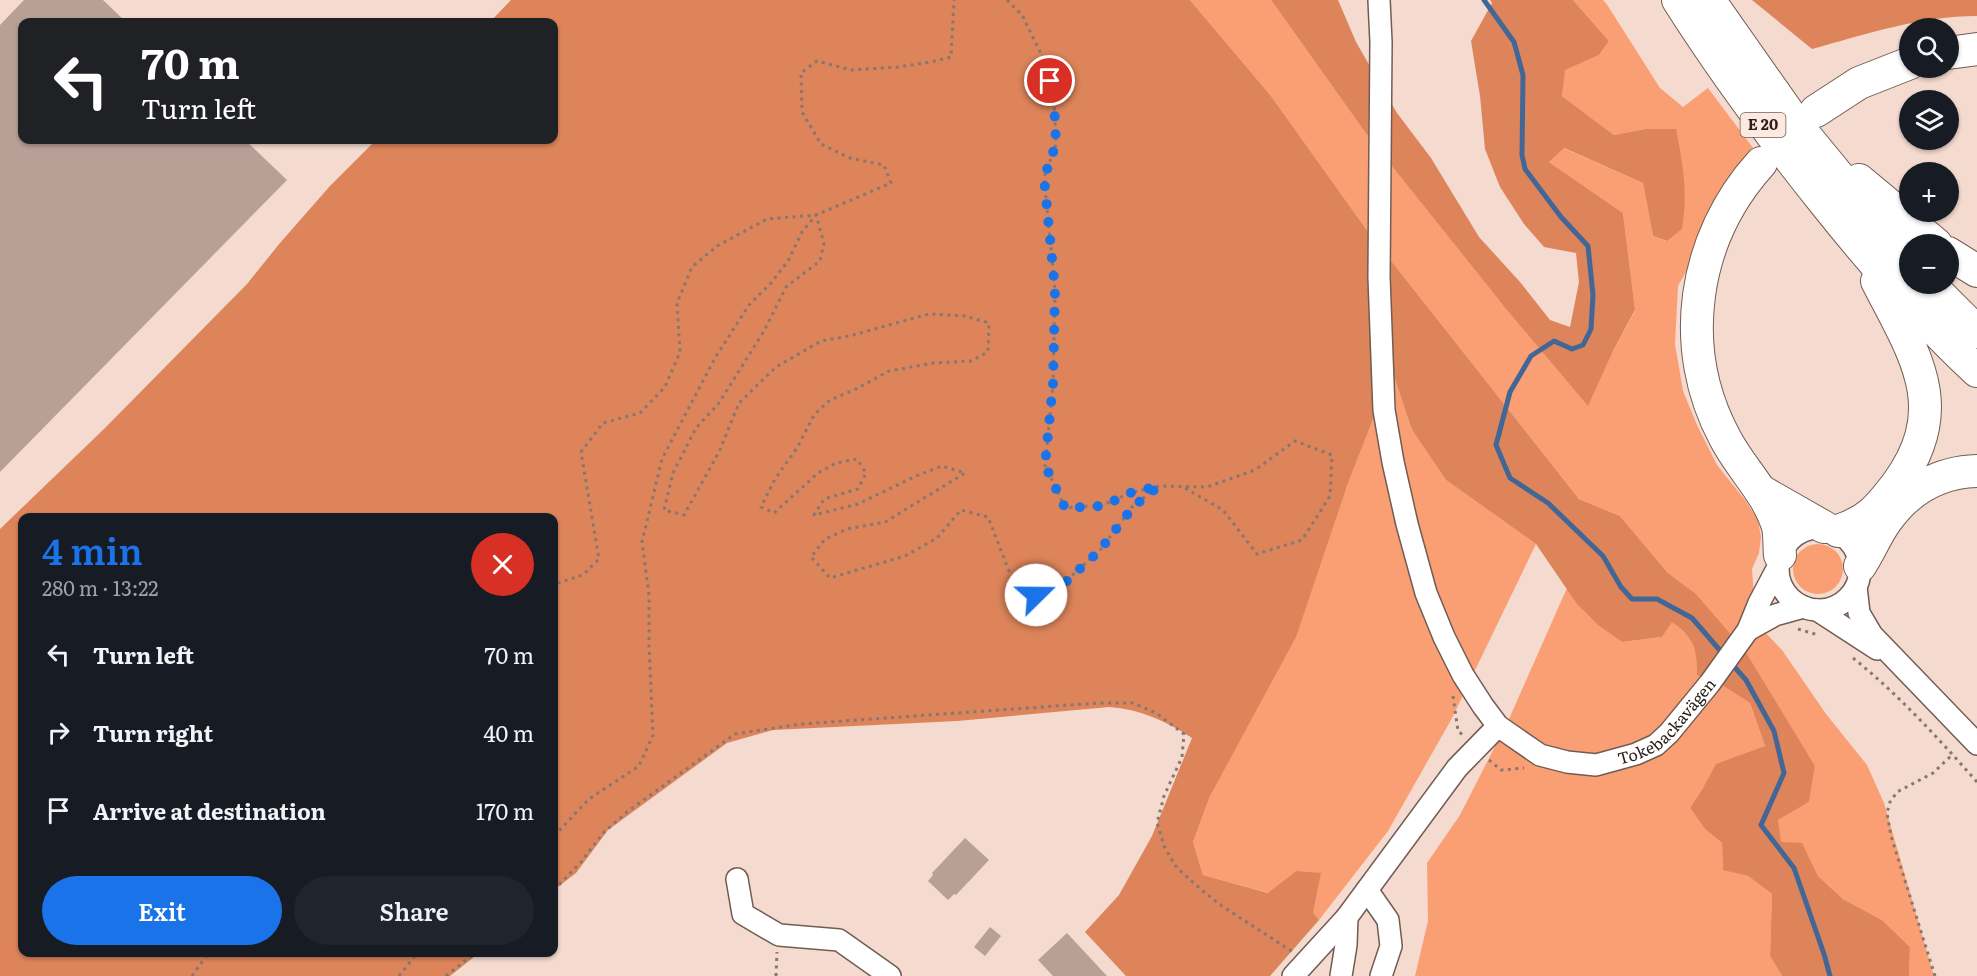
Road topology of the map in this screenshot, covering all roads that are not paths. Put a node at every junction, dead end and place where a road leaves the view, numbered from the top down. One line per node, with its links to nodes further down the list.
1 (1379, 0): 25 (street)
2 (1678, 0): 10 (highway, E 20)
3 (1709, 0): 7 (highway, E 20)
4 (1977, 49): 5 (highway)
5 (1959, 51)
6 (1899, 67): 7 (highway)
7 (1807, 120): 9 (highway); 11 (highway, E 20)
8 (1761, 163): 18 (highway)
9 (1926, 234)
10 (1857, 243): 16 (highway, E 20); 19 (highway)
11 (1899, 248)
12 (1959, 260): 13 (highway)
13 (1977, 271)
14 (1939, 294): 15 (highway)
15 (1977, 332)
16 (1977, 371)
17 (1977, 471): 21 (highway)
18 (1761, 491): 19 (highway); 20 (highway)
19 (1831, 529): 20 (street); 21 (street)
20 (1778, 562): 22 (street); 23 (street, Tokebackavägen)
21 (1858, 577): 22 (street); 24 (street)
22 (1810, 609): 23 (street); 24 (street)
23 (1748, 630): 25 (street, Tokebackavägen)
24 (1895, 661): 26 (street)
25 (1498, 726): 28 (street)
26 (1971, 738)
27 (737, 879): 31 (street)
28 (1367, 890): 29 (street); 33 (street)
29 (1347, 917): 30 (street); 32 (street)
30 (1300, 969)
31 (890, 976)
32 (1341, 976)
33 (1382, 976)

